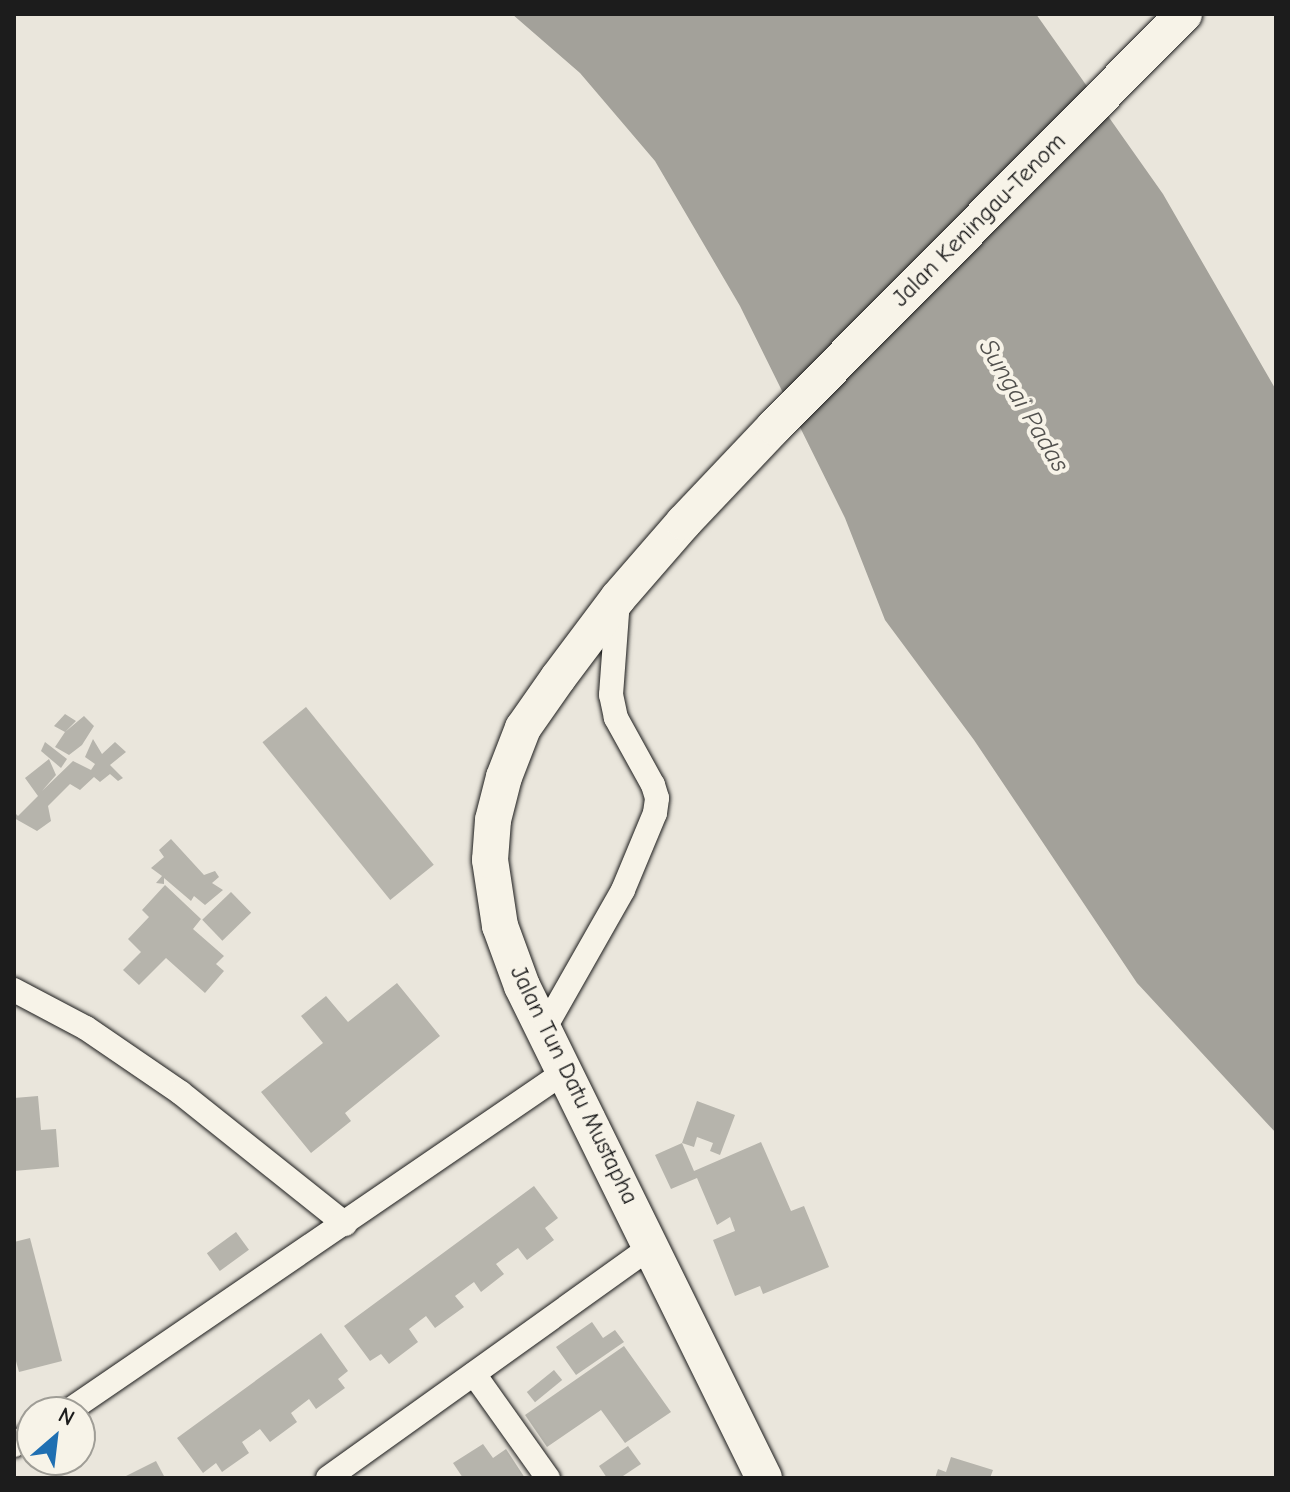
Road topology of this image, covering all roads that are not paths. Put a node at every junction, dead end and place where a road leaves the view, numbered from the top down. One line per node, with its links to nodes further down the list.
1 (1184, 14): 2 (main road, Jalan Keningau-Tenom)
2 (774, 427): 3 (main road, Jalan Tun Datu Mustapha)
3 (618, 598): 5 (street); 5 (main road, Jalan Tun Datu Mustapha)
4 (14, 990): 7 (street)
5 (543, 1031): 6 (main road, Jalan Tun Datu Mustapha)
6 (563, 1073): 7 (street); 8 (main road, Jalan Tun Datu Mustapha)
7 (345, 1224): 10 (street)
8 (652, 1246): 9 (street); 13 (main road, Jalan Tun Datu Mustapha)
9 (474, 1374): 11 (street); 12 (street)
10 (91, 1396)
11 (328, 1478)
12 (548, 1478)
13 (764, 1478)

